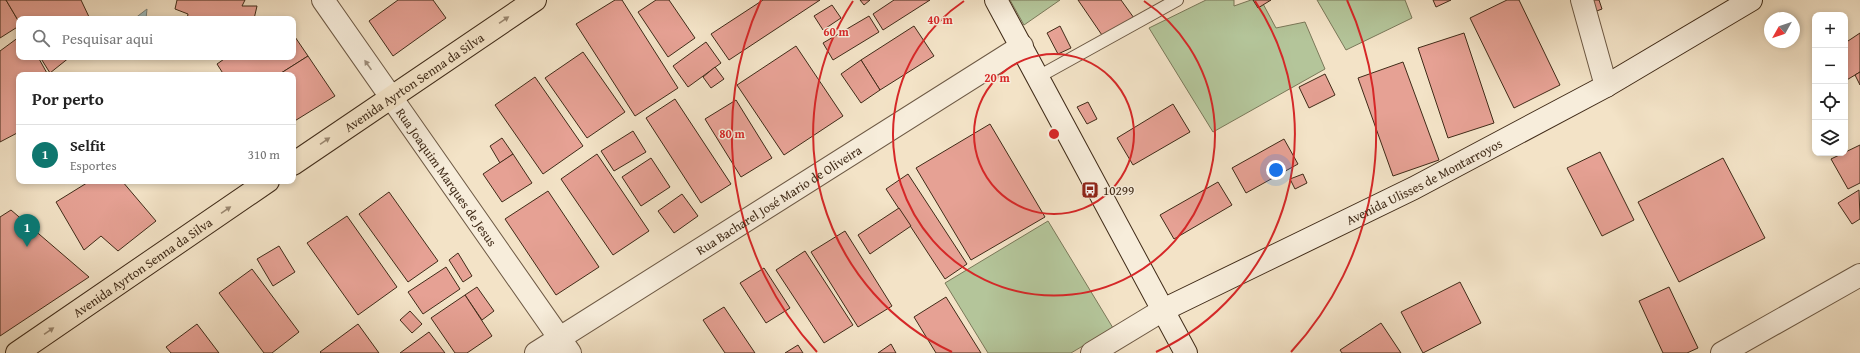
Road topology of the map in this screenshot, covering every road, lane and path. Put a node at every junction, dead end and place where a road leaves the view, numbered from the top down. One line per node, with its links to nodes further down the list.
1 (323, 0): 10 (street, Rua Joaquim Marques de Jesus, one-way to 1)
2 (535, 0): 10 (main road, Avenida Ayrton Senna da Silva, one-way to 2)
3 (996, 0): 7 (street)
4 (1177, 0): 8 (lane)
5 (1582, 0): 9 (street)
6 (1751, 0): 9 (street, Avenida Ulisses de Montarroyos)
7 (1022, 46): 8 (street); 15 (street, Rua Bacharel José Mario de Oliveira)
8 (1038, 77): 14 (street)
9 (1606, 86): 14 (street, Avenida Ulisses de Montarroyos)
10 (390, 97): 11 (main road, Avenida Ayrton Senna da Silva, one-way to 10); 15 (street, Rua Joaquim Marques de Jesus)
11 (296, 162)
12 (264, 184): 16 (main road, Avenida Ayrton Senna da Silva, one-way to 12)
13 (1860, 275): 20 (street)
14 (1163, 310): 18 (street, Avenida Ulisses de Montarroyos); 19 (street)
15 (565, 345): 17 (street, Rua Bacharel José Mario de Oliveira)
16 (17, 353)
17 (536, 353)
18 (1092, 353)
19 (1186, 353)
20 (1722, 353)

